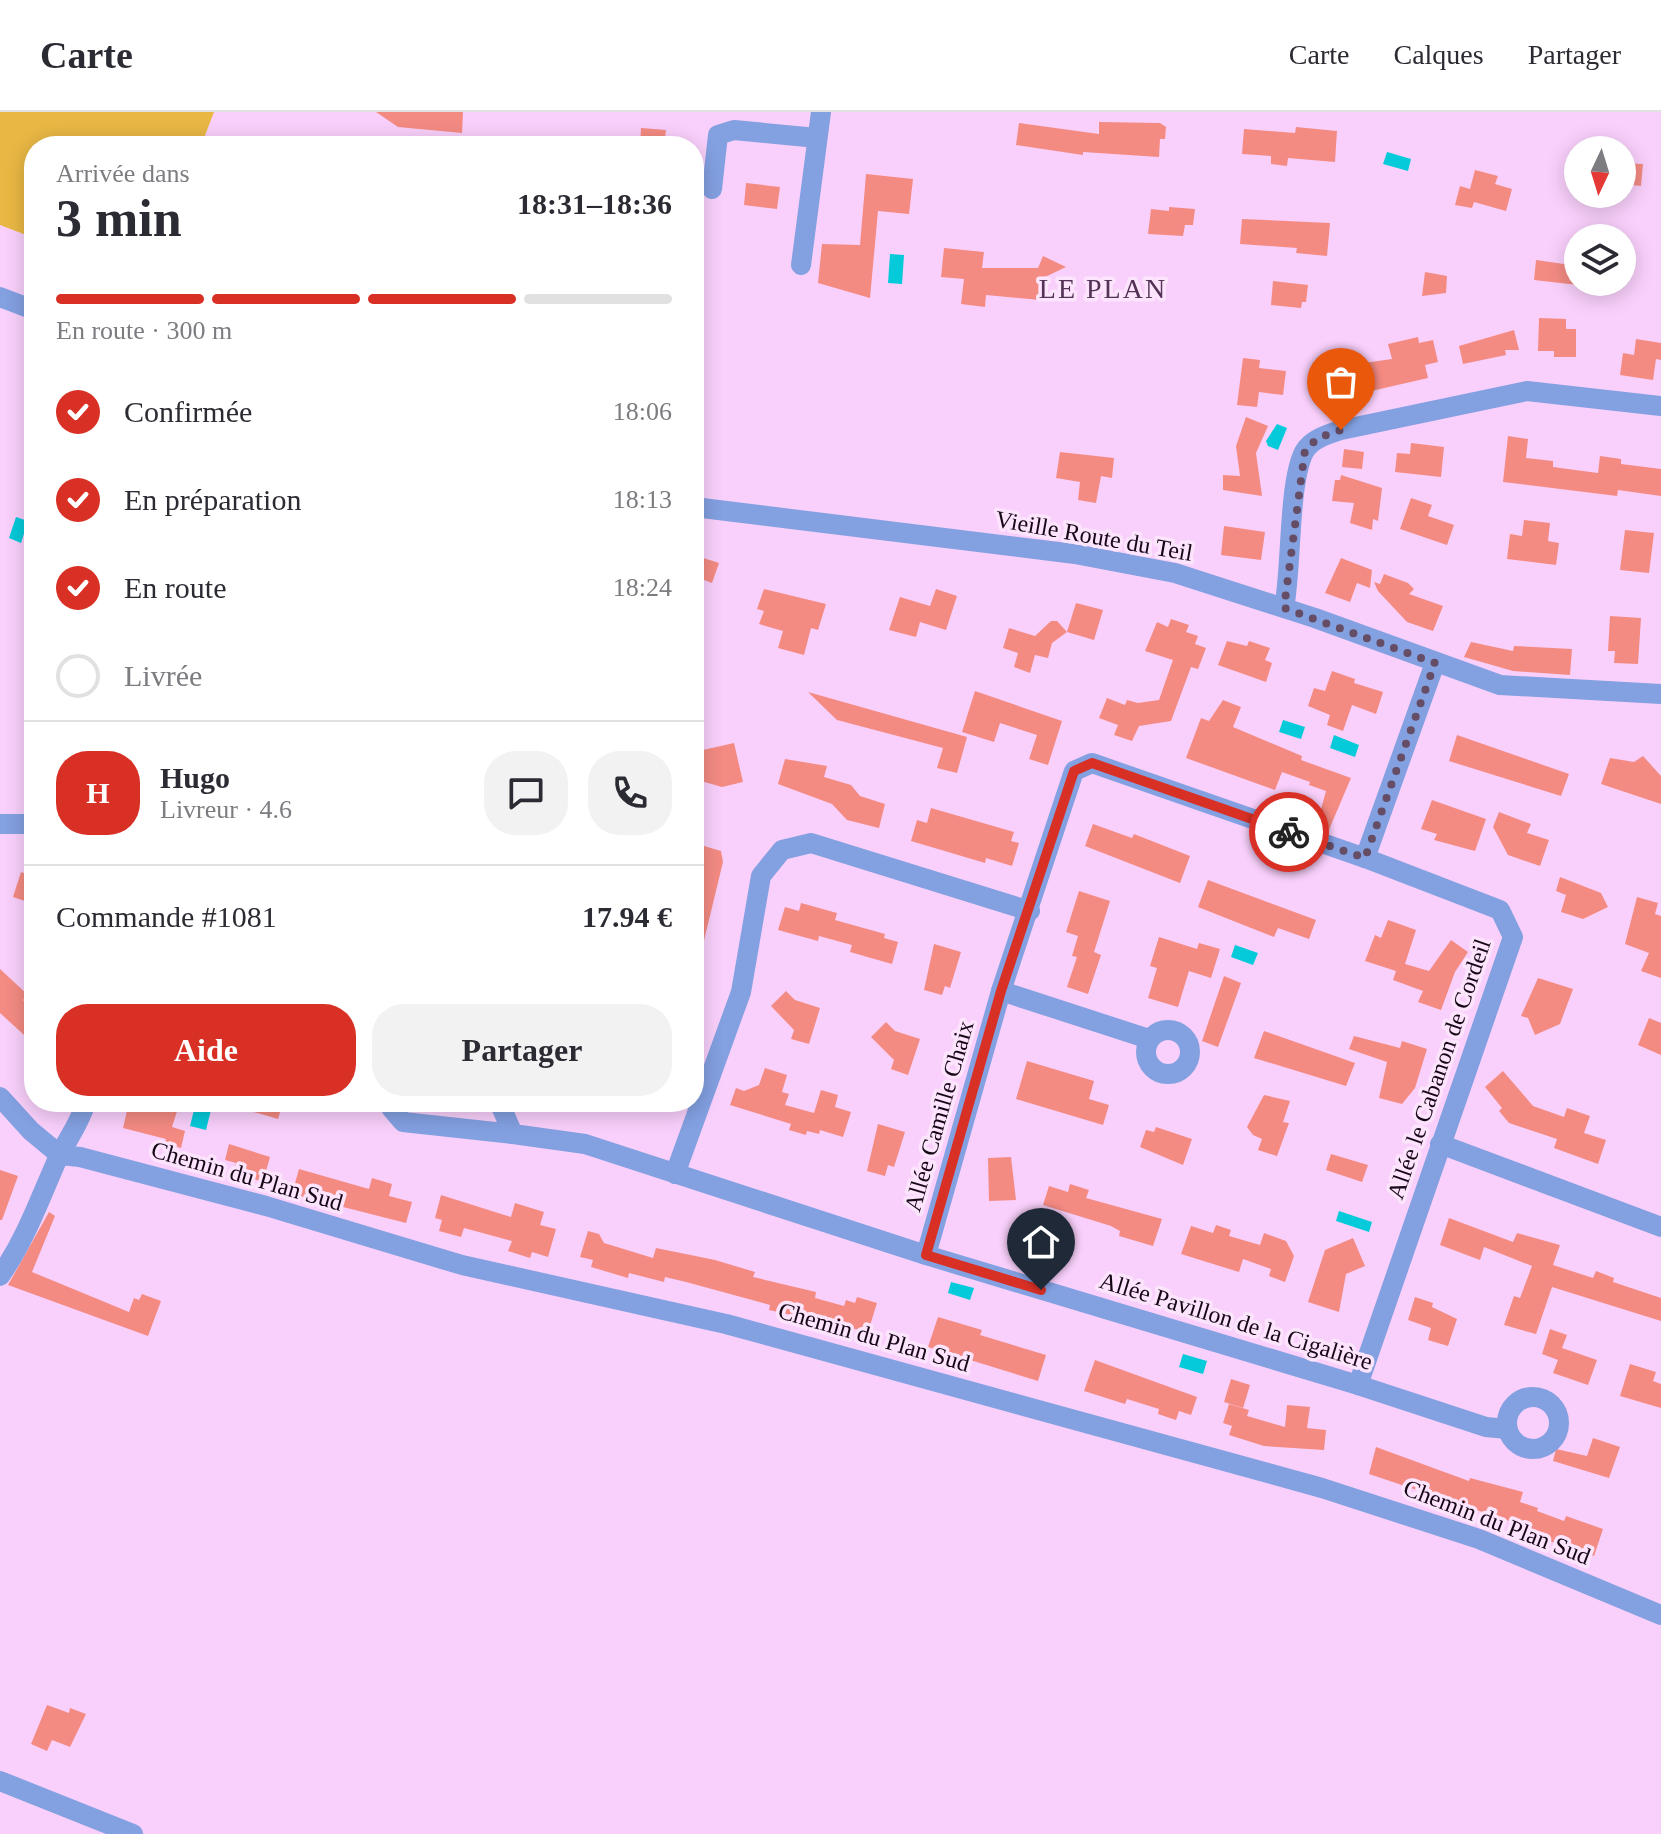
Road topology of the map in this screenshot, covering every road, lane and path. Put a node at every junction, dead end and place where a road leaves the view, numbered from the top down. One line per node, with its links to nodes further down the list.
1 (821, 112): 2 (street)
2 (817, 138): 3 (street); 4 (street)
3 (712, 189)
4 (801, 265)
5 (0, 297): 6 (street)
6 (24, 306)
7 (1661, 406): 9 (street)
8 (704, 508): 9 (street, Vieille Route du Teil)
9 (1284, 608): 10 (street, Vieille Route du Teil)
10 (1435, 663): 11 (street, Vieille Route du Teil); 14 (street)
11 (1661, 694)
12 (0, 824): 13 (street)
13 (24, 824)
14 (1365, 858): 15 (street, Allée Camille Chaix); 25 (street, Allée le Cabanon de Cordeil)
15 (1030, 911): 16 (street, Allée Camille Chaix); 18 (street)
16 (1001, 991): 17 (street); 29 (street, Allée Camille Chaix)
17 (1149, 1039)
18 (704, 1094)
19 (0, 1097): 26 (street, Chemin du Plan Sud)
20 (83, 1112): 26 (street)
21 (394, 1112): 24 (street, Allée Pavillon de la Cigalière)
22 (503, 1112): 24 (street)
23 (697, 1112): 27 (street)
24 (513, 1134): 27 (street, Allée Pavillon de la Cigalière)
25 (1440, 1144): 28 (street); 31 (street, Allée le Cabanon de Cordeil)
26 (60, 1155): 30 (street); 33 (street, Chemin du Plan Sud)
27 (675, 1174): 29 (street, Allée Pavillon de la Cigalière)
28 (1661, 1227)
29 (926, 1255): 31 (street, Allée Pavillon de la Cigalière)
30 (0, 1276)
31 (1358, 1385): 32 (street, Allée Pavillon de la Cigalière)
32 (1507, 1429)
33 (1661, 1615)
34 (0, 1781): 35 (street)
35 (133, 1834)

